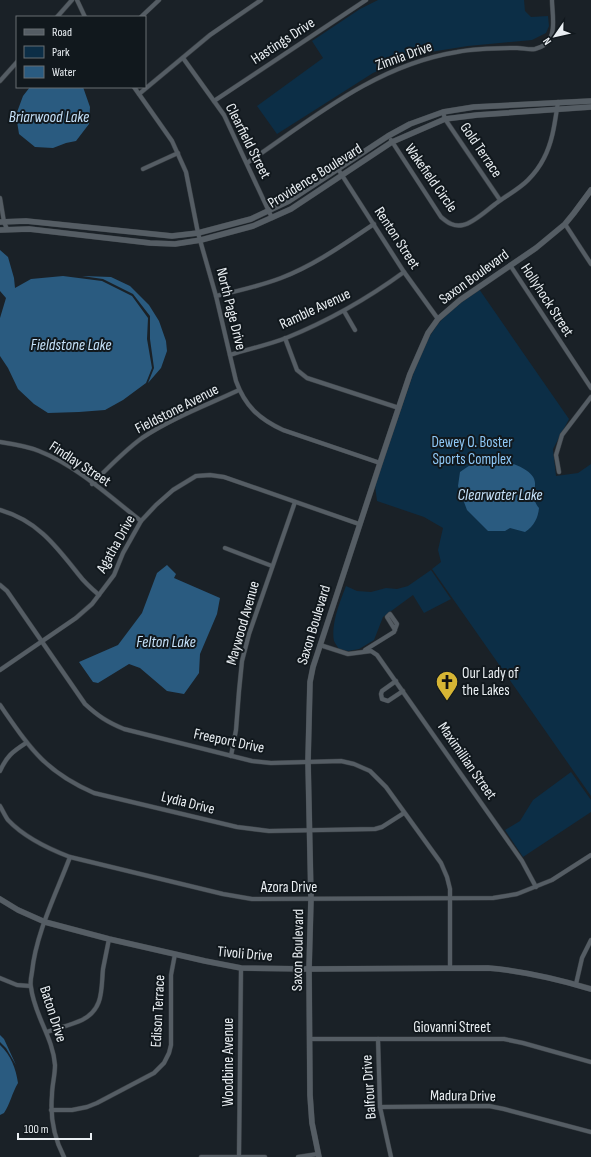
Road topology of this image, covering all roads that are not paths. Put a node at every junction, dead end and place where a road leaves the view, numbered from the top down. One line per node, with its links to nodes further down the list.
1 (72, 0): 7 (street)
2 (77, 0): 8 (street)
3 (159, 0): 9 (street)
4 (261, 0): 10 (street)
5 (366, 0): 16 (street, Hastings Drive)
6 (552, 0): 25 (street, Zinnia Drive)
7 (58, 16)
8 (85, 16)
9 (142, 16)
10 (183, 58): 14 (street); 16 (street, Clearfield Street)
11 (16, 63): 12 (street)
12 (0, 81)
13 (135, 88): 14 (street, North Page Drive)
14 (139, 94): 24 (street, North Page Drive)
15 (591, 100): 17 (main road, Providence Boulevard)
16 (214, 101): 25 (street, Clearfield Street)
17 (558, 102): 19 (street, Wakefield Circle); 20 (main road, Providence Boulevard)
18 (591, 107): 19 (main road, Providence Boulevard)
19 (557, 110): 21 (main road, Providence Boulevard); 31 (street, Wakefield Circle)
20 (443, 112): 21 (street, Gold Terrace); 22 (main road, Providence Boulevard)
21 (445, 119): 23 (main road, Providence Boulevard); 31 (street, Gold Terrace)
22 (388, 136): 23 (street, Wakefield Circle); 26 (main road, Providence Boulevard)
23 (392, 142): 28 (main road, Providence Boulevard); 31 (street, Wakefield Circle)
24 (178, 153): 27 (street); 39 (street, North Page Drive)
25 (247, 163): 32 (street, Clearfield Street)
26 (338, 168): 28 (street, Renton Street); 32 (main road, Providence Boulevard)
27 (143, 169)
28 (342, 174): 33 (main road, Providence Boulevard); 35 (street, Renton Street)
29 (591, 190): 36 (main road, Saxon Boulevard)
30 (0, 198): 34 (street)
31 (500, 200)
32 (269, 210): 33 (street, Clearfield Street); 39 (main road, Providence Boulevard)
33 (272, 218): 40 (main road, Providence Boulevard)
34 (2, 222): 37 (street); 39 (main road, Providence Boulevard)
35 (374, 224): 43 (street, Renton Street); 44 (street)
36 (565, 224): 41 (street); 42 (main road, Saxon Boulevard)
37 (7, 229): 38 (main road, Providence Boulevard); 40 (main road, Providence Boulevard)
38 (0, 230)
39 (198, 232): 40 (street, North Page Drive)
40 (201, 240): 44 (street, North Page Drive)
41 (591, 264)
42 (510, 265): 46 (main road, Saxon Boulevard); 50 (street, Hollyhock Street)
43 (404, 272): 45 (street, Ramble Avenue); 46 (street, Renton Street)
44 (216, 296): 49 (street, North Page Drive)
45 (344, 311): 47 (street); 48 (street, Ramble Avenue)
46 (438, 319): 53 (main road, Saxon Boulevard)
47 (355, 330)
48 (285, 338): 49 (street, Ramble Avenue); 53 (street)
49 (230, 355): 51 (street, North Page Drive)
50 (591, 388)
51 (239, 390): 55 (street, North Page Drive); 57 (street, Fieldstone Avenue)
52 (591, 397): 56 (street)
53 (399, 408): 55 (main road, Saxon Boulevard)
54 (0, 442): 57 (street, Findlay Street)
55 (380, 463): 61 (main road, Saxon Boulevard)
56 (559, 472)
57 (92, 484): 60 (street, Findlay Street)
58 (295, 502): 60 (street, Agatha Drive); 61 (street, Agatha Drive); 63 (street, Maywood Avenue)
59 (0, 510): 65 (street)
60 (141, 521): 65 (street, Agatha Drive)
61 (359, 524): 68 (main road, Saxon Boulevard)
62 (225, 548): 63 (street)
63 (272, 566): 75 (street, Maywood Avenue)
64 (0, 585): 67 (street, Freeport Drive)
65 (99, 595): 67 (street, Agatha Drive)
66 (395, 630): 69 (street)
67 (41, 642): 70 (street, Agatha Drive); 75 (street, Freeport Drive)
68 (320, 645): 69 (street); 76 (main road, Saxon Boulevard)
69 (365, 651): 71 (street, Maximillian Street)
70 (0, 670)
71 (396, 681): 72 (street, Maximillian Street); 72 (street)
72 (403, 691): 83 (street, Maximillian Street)
73 (0, 705): 74 (street, Lydia Drive)
74 (26, 743): 77 (street); 80 (street, Lydia Drive)
75 (231, 756): 76 (street, Freeport Drive)
76 (308, 761): 79 (street, Freeport Drive); 80 (main road, Saxon Boulevard)
77 (0, 771)
78 (0, 806): 82 (street, Azora Drive)
79 (404, 812): 80 (street, Lydia Drive); 84 (street, Freeport Drive)
80 (309, 830): 86 (main road, Saxon Boulevard)
81 (591, 854): 83 (street, Azora Drive)
82 (70, 857): 86 (street, Azora Drive); 87 (street, Baton Drive)
83 (536, 887): 84 (street, Azora Drive)
84 (449, 898): 86 (street, Azora Drive); 92 (street, Freeport Drive)
85 (0, 899): 87 (main road, Tivoli Drive)
86 (311, 899): 93 (main road, Saxon Boulevard)
87 (45, 922): 88 (main road, Tivoli Drive); 96 (street, Baton Drive)
88 (109, 939): 90 (main road, Tivoli Drive); 98 (street)
89 (591, 940): 95 (street)
90 (175, 954): 91 (main road, Tivoli Drive); 103 (street, Edison Terrace)
91 (240, 968): 93 (main road, Tivoli Drive); 108 (street, Woodbine Avenue)
92 (450, 968): 93 (main road, Tivoli Drive); 95 (main road, Tivoli Drive)
93 (309, 969): 99 (main road, Saxon Boulevard)
94 (0, 978): 96 (street)
95 (576, 984): 97 (main road, Tivoli Drive)
96 (30, 986): 98 (street, Baton Drive)
97 (591, 989)
98 (47, 1032): 103 (street, Baton Drive)
99 (310, 1039): 100 (street, Giovanni Street); 105 (main road, Saxon Boulevard)
100 (378, 1039): 101 (street, Giovanni Street); 102 (street, Balfour Drive)
101 (591, 1062)
102 (380, 1107): 104 (street, Madura Drive); 111 (street, Balfour Drive)
103 (51, 1110): 106 (street, Baton Drive)
104 (591, 1132)
105 (319, 1156): 110 (street)
106 (64, 1157)
107 (201, 1157): 108 (street)
108 (239, 1157): 109 (street)
109 (265, 1157)
110 (298, 1157)
111 (391, 1157)

